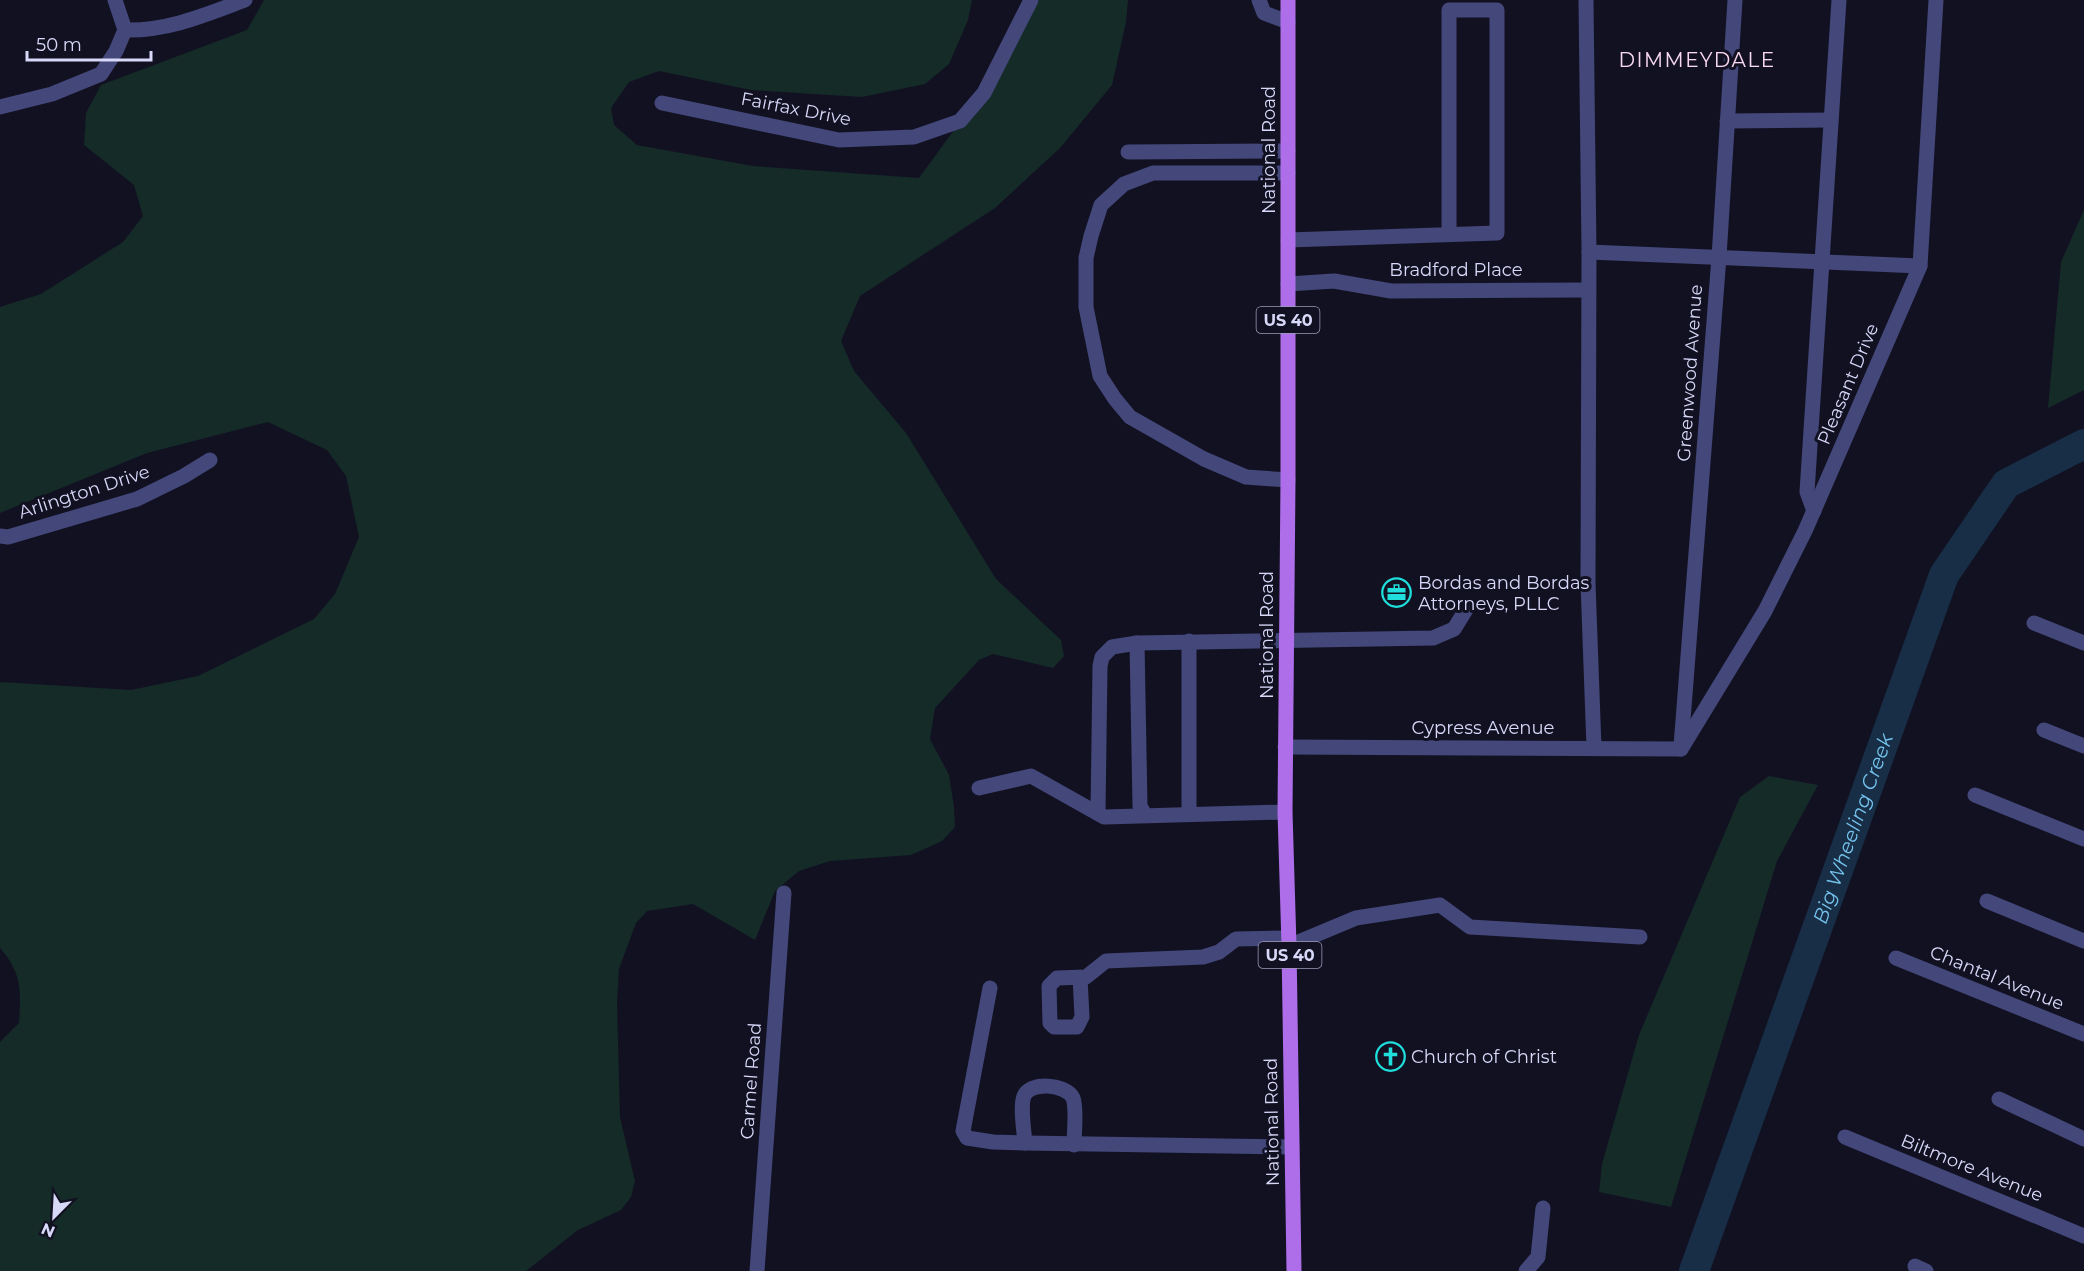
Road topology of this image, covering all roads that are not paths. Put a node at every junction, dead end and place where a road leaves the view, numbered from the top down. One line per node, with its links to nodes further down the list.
1 (115, 0): 11 (street)
2 (245, 0): 11 (street)
3 (1031, 0): 12 (street, Fairfax Drive)
4 (1259, 0): 10 (street)
5 (1288, 0): 10 (main road, National Road / US 40)
6 (1586, 0): 21 (street)
7 (1735, 0): 15 (street, Greenwood Avenue)
8 (1839, 0): 14 (street)
9 (1936, 0): 24 (street, Pleasant Drive)
10 (1288, 22): 16 (main road, National Road / US 40)
11 (124, 30): 13 (street)
12 (662, 103)
13 (0, 107)
14 (1831, 120): 15 (street); 23 (street)
15 (1728, 121): 22 (street, Greenwood Avenue)
16 (1288, 151): 17 (street); 18 (main road, National Road / US 40)
17 (1128, 152)
18 (1288, 173): 20 (main road, National Road / US 40); 28 (street)
19 (1449, 234): 19 (street); 20 (street)
20 (1288, 240): 25 (main road, National Road / US 40)
21 (1588, 252): 22 (street); 26 (street)
22 (1719, 257): 23 (street); 41 (street, Greenwood Avenue)
23 (1822, 262): 24 (street); 29 (street)
24 (1920, 266): 29 (street, Pleasant Drive)
25 (1288, 284): 26 (street, Bradford Place); 28 (main road, National Road / US 40)
26 (1588, 290): 40 (street)
27 (210, 460): 30 (street, Arlington Drive)
28 (1288, 480): 33 (main road, National Road / US 40)
29 (1814, 511): 41 (street, Pleasant Drive)
30 (0, 536)
31 (1467, 608): 33 (street)
32 (2034, 623): 36 (street)
33 (1286, 640): 34 (street); 39 (main road, National Road / US 40)
34 (1189, 641): 35 (street); 46 (street)
35 (1137, 644): 45 (street); 47 (street)
36 (2084, 644)
37 (2043, 730): 38 (street)
38 (2084, 746)
39 (1286, 747): 40 (street, Cypress Avenue); 44 (main road, National Road / US 40)
40 (1594, 748): 41 (street, Cypress Avenue)
41 (1681, 749)
42 (979, 788): 45 (street)
43 (1975, 795): 48 (street)
44 (1285, 812): 46 (street); 53 (main road, National Road / US 40)
45 (1098, 813): 47 (street)
46 (1189, 813): 47 (street)
47 (1145, 815)
48 (2084, 839)
49 (784, 893): 66 (street, Carmel Road)
50 (1987, 901): 52 (street)
51 (1640, 937): 53 (street)
52 (2084, 941)
53 (1289, 942): 55 (street); 63 (main road, National Road / US 40)
54 (1896, 958): 57 (street, Chantal Avenue)
55 (1080, 977)
56 (990, 988): 61 (street)
57 (2084, 1034)
58 (1999, 1099): 60 (street)
59 (1845, 1137): 65 (street, Biltmore Avenue)
60 (2084, 1138)
61 (1024, 1143): 62 (street); 62 (street)
62 (1074, 1145): 63 (street)
63 (1292, 1147): 67 (main road, National Road / US 40)
64 (1543, 1208): 68 (street)
65 (2084, 1236)
66 (757, 1271)
67 (1294, 1271)
68 (1526, 1271)

